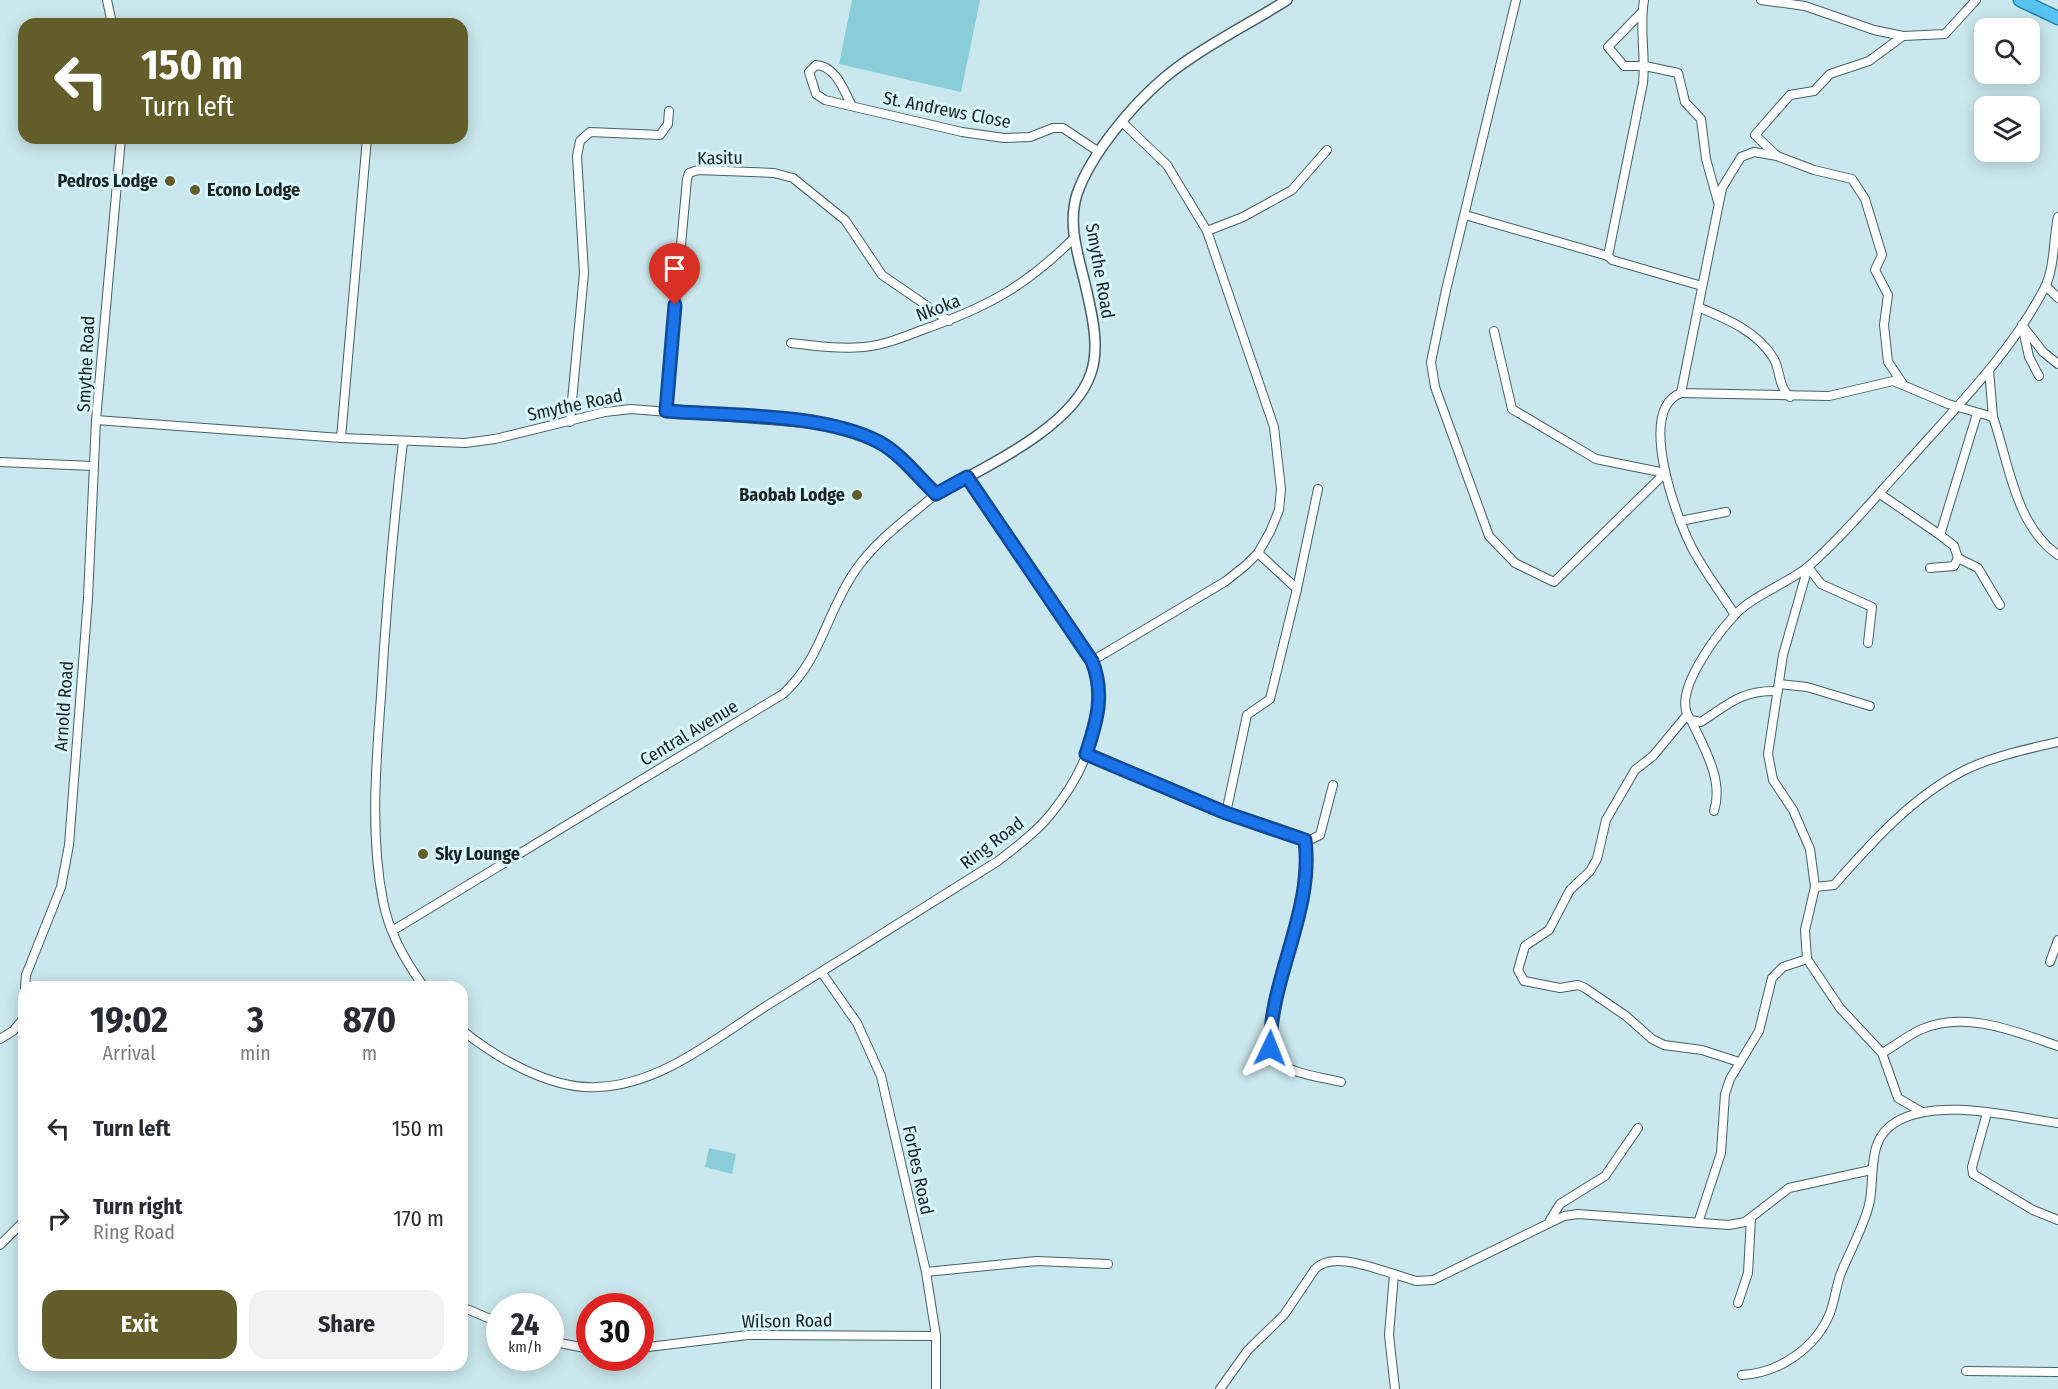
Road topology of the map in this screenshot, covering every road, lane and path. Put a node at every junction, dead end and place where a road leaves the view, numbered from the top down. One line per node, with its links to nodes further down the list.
1 (106, 0): 9 (street)
2 (1287, 0): 15 (street, Smythe Road)
3 (1516, 0): 22 (street)
4 (1644, 0): 8 (street)
5 (1761, 0): 11 (street)
6 (1976, 0): 11 (street)
7 (2020, 0): 10 (highway)
8 (1642, 12): 12 (street); 12 (street)
9 (110, 18)
10 (2058, 18)
11 (1903, 36): 20 (street)
12 (1645, 66): 21 (street); 26 (street)
13 (852, 106): 13 (street, St. Andrews Close); 19 (street, St. Andrews Close)
14 (669, 111): 46 (street)
15 (1122, 122): 19 (street, Smythe Road); 24 (street)
16 (120, 144): 45 (street, Smythe Road)
17 (366, 144): 47 (street)
18 (1327, 150): 24 (street)
19 (1099, 152): 25 (street, Smythe Road)
20 (1777, 156): 21 (street); 38 (street)
21 (1718, 204): 27 (street)
22 (1465, 215): 26 (street); 51 (street)
23 (2058, 217): 28 (street)
24 (1207, 231): 59 (street)
25 (1073, 239): 31 (street, Nkoka); 52 (street, Smythe Road)
26 (1608, 256): 27 (street)
27 (1702, 286): 30 (street)
28 (2046, 286): 29 (street); 32 (street)
29 (2058, 298)
30 (1698, 307): 39 (street); 40 (street)
31 (949, 321): 34 (street, Nkoka); 42 (street, Kasitu)
32 (2022, 325): 35 (street); 36 (street); 37 (street)
33 (1494, 331): 51 (street)
34 (791, 343)
35 (2058, 364)
36 (1989, 370): 41 (street); 44 (street)
37 (2039, 376)
38 (1903, 384): 40 (street); 41 (street)
39 (1681, 393): 40 (street); 51 (street)
40 (1790, 397)
41 (1958, 407): 43 (street); 55 (street)
42 (666, 411): 46 (street, Smythe Road); 54 (street, Smythe Road)
43 (1977, 414): 44 (street); 58 (street)
44 (1993, 417): 60 (street)
45 (96, 420): 47 (street, Smythe Road); 50 (street, Arnold Road)
46 (570, 422): 48 (street, Smythe Road)
47 (341, 438): 48 (street, Smythe Road)
48 (404, 442): 79 (street)
49 (0, 462): 50 (street)
50 (93, 466): 84 (street, Arnold Road)
51 (1665, 472): 57 (street)
52 (967, 477): 54 (street, Smythe Road); 68 (street, Ring Road)
53 (1318, 489): 64 (street)
54 (936, 494): 79 (street, Central Avenue)
55 (1880, 494): 58 (street); 62 (street)
56 (1726, 512): 57 (street)
57 (1680, 521): 66 (street)
58 (1940, 535): 61 (street)
59 (1258, 553): 64 (street); 68 (street)
60 (2058, 555)
61 (1958, 558): 63 (street); 65 (street)
62 (1808, 567): 66 (street); 67 (street); 69 (street)
63 (1930, 568)
64 (1297, 589): 76 (street)
65 (2000, 605)
66 (1735, 615): 71 (street)
67 (1868, 643)
68 (1092, 661): 73 (street, Ring Road)
69 (1779, 688): 70 (street); 71 (street); 78 (street)
70 (1870, 706)
71 (1689, 717): 75 (street); 91 (street)
72 (2058, 742): 78 (street)
73 (1086, 754): 76 (street); 83 (street, Ring Road)
74 (1333, 784): 77 (street)
75 (1714, 812)
76 (1226, 813): 77 (street)
77 (1305, 840): 92 (street)
78 (1815, 887): 81 (street)
79 (392, 931): 85 (street)
80 (2058, 940): 82 (street)
81 (1807, 959): 90 (street); 91 (street)
82 (2050, 962)
83 (822, 973): 87 (street, Ring Road); 105 (street, Forbes Road)
84 (26, 981)
85 (420, 981)
86 (18, 1025): 88 (street)
87 (468, 1035)
88 (0, 1039)
89 (2058, 1046): 90 (street)
90 (1882, 1053): 93 (street)
91 (1739, 1062): 101 (street)
92 (1341, 1082)
93 (1922, 1112): 94 (street); 97 (street)
94 (1987, 1113): 95 (street); 100 (street)
95 (2058, 1124)
96 (1638, 1128): 99 (street)
97 (1871, 1170): 98 (street); 114 (street)
98 (1751, 1218): 101 (street); 107 (street)
99 (1550, 1220): 101 (street); 106 (street)
100 (2058, 1220)
101 (1698, 1223)
102 (18, 1227): 103 (street)
103 (0, 1245)
104 (1108, 1264): 105 (street)
105 (926, 1272): 110 (street, Forbes Road)
106 (1394, 1274): 116 (street); 117 (street)
107 (1738, 1303)
108 (468, 1310): 109 (street)
109 (486, 1317)
110 (936, 1336): 111 (street, Wilson Road); 115 (street, Forbes Road)
111 (654, 1346)
112 (1966, 1371): 113 (street)
113 (2058, 1372)
114 (1742, 1375)
115 (936, 1389)
116 (1220, 1389)
117 (1395, 1389)

